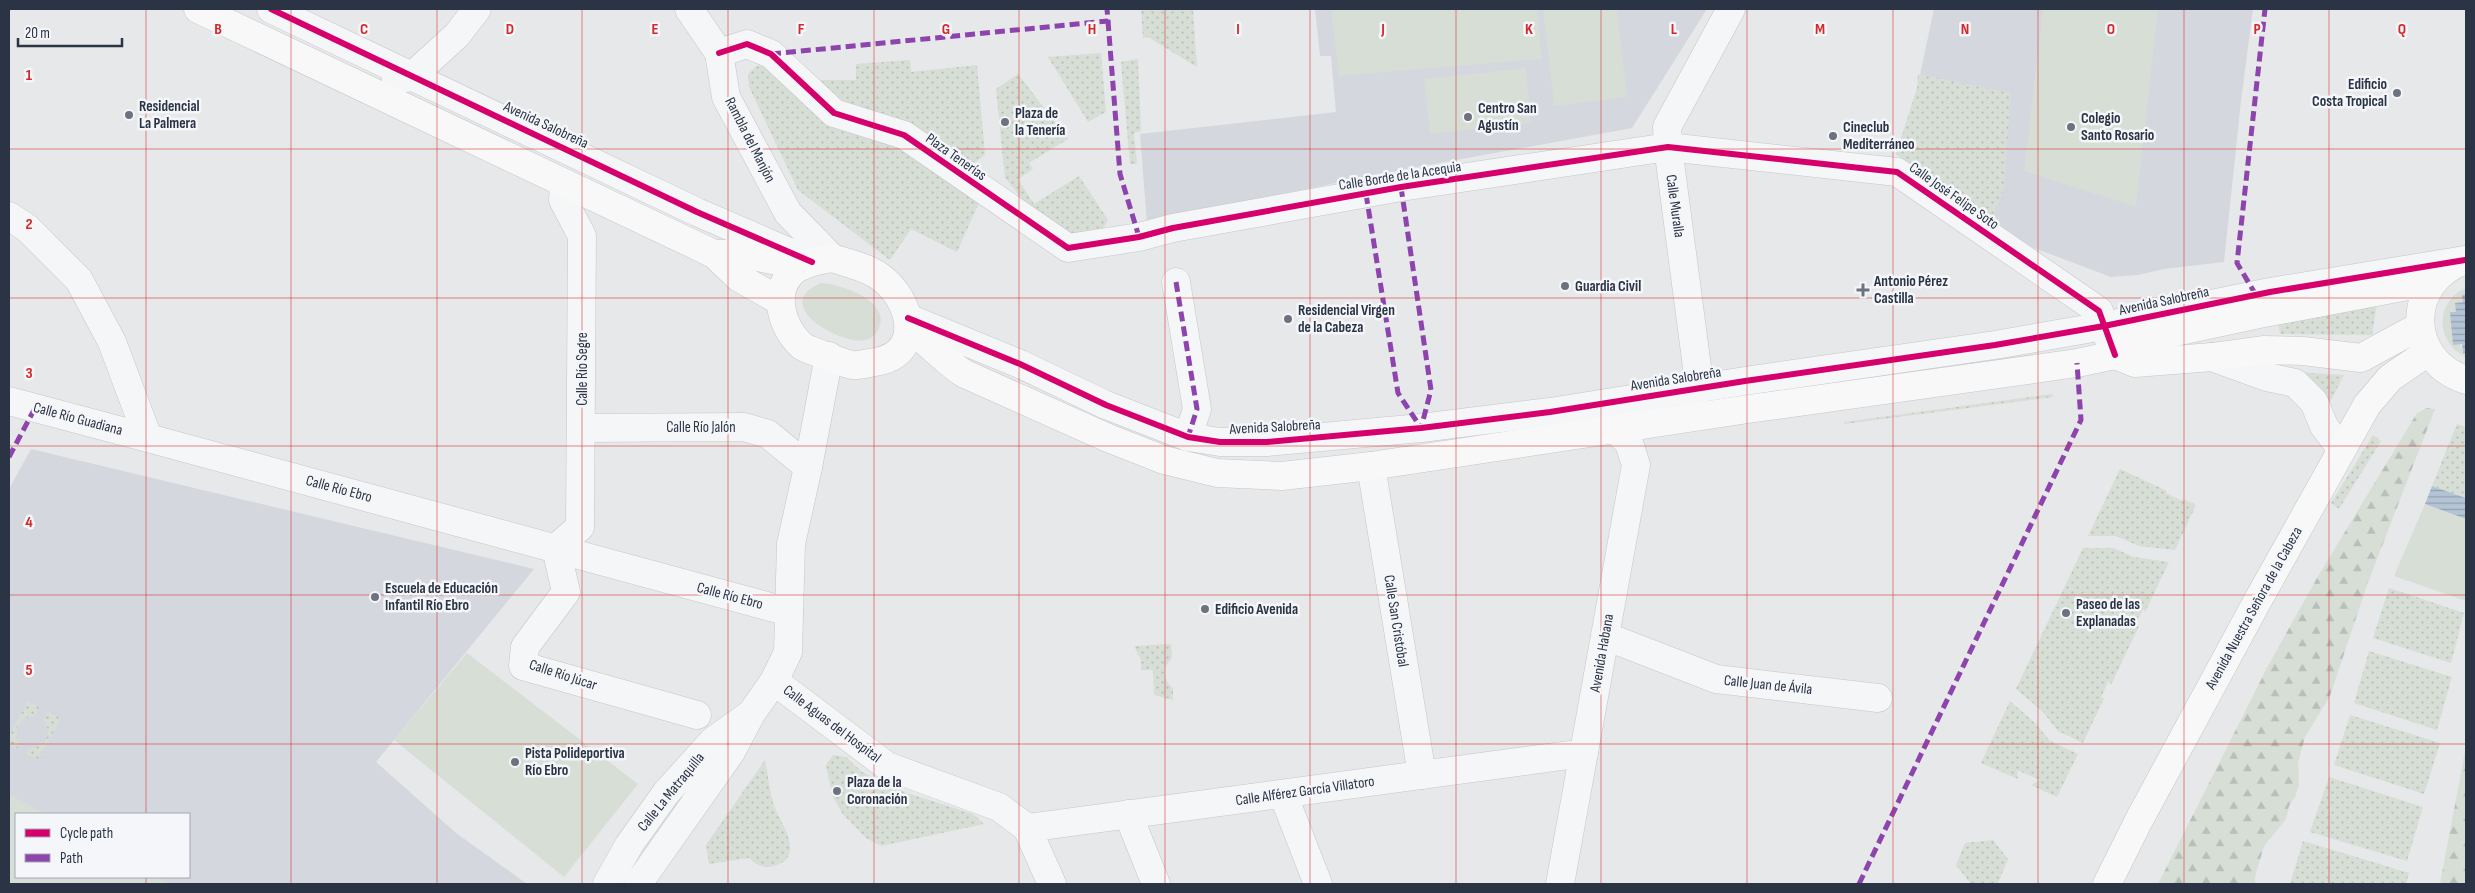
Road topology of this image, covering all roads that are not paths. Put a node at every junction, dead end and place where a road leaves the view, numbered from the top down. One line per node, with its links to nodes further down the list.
1 (198, 9): 8 (main road)
2 (271, 9): 7 (street, Avenida Salobreña)
3 (477, 9): 7 (street)
4 (689, 9): 6 (street, Rambla del Manjón)
5 (1731, 9): 9 (street, Calle Muralla)
6 (719, 53): 12 (street, Plaza Tenerías); 15 (street, Rambla del Manjón)
7 (411, 77): 8 (street); 15 (street, Avenida Salobreña)
8 (363, 87): 10 (main road)
9 (1668, 147): 12 (street, Calle Borde de la Acequia); 20 (street, Calle José Felipe Soto); 29 (street, Calle Muralla)
10 (564, 183): 13 (main road); 32 (street, Calle Río Segre)
11 (9, 216): 35 (street)
12 (1139, 237)
13 (714, 254): 15 (main road); 18 (main road)
14 (2465, 260): 16 (main road); 20 (street, Avenida Salobreña)
15 (816, 262): 18 (main road); 19 (main road)
16 (2434, 281): 21 (main road); 24 (main road)
17 (1176, 282): 34 (street)
18 (780, 302): 25 (main road)
19 (909, 323): 23 (main road); 27 (main road); 34 (street, Avenida Salobreña)
20 (2104, 326): 24 (street, Calle José Felipe Soto); 29 (street, Avenida Salobreña)
21 (2420, 326): 22 (main road); 26 (main road)
22 (2428, 352): 28 (main road); 36 (main road, Avenida Nuestra Señora de la Cabeza)
23 (895, 353): 25 (main road); 27 (main road)
24 (2115, 355): 26 (main road); 31 (main road)
25 (829, 356): 37 (street, Calle Aguas del Hospital)
26 (2212, 357): 36 (street)
27 (954, 367): 38 (main road)
28 (2466, 380)
29 (1696, 388): 31 (street, Calle Muralla); 34 (street, Avenida Salobreña)
30 (9, 401): 35 (street, Calle Río Guadiana)
31 (1693, 418): 33 (main road)
32 (581, 428): 37 (street, Calle Río Jalón); 39 (street, Calle Río Segre)
33 (1615, 429): 38 (main road); 41 (street, Avenida Habana)
34 (1188, 437)
35 (148, 438): 39 (street, Calle Río Ebro)
36 (2340, 449): 57 (main road, Avenida Nuestra Señora de la Cabeza)
37 (808, 466): 40 (street, Calle Aguas del Hospital)
38 (1371, 466): 47 (street, Calle San Cristóbal)
39 (556, 548): 40 (street, Calle Río Ebro); 45 (street, Calle Río Júcar)
40 (789, 612): 42 (street, Calle Aguas del Hospital)
41 (1605, 636): 43 (street, Calle Juan de Ávila); 46 (street, Avenida Habana)
42 (774, 681): 44 (street, Calle La Matraquilla); 50 (street, Calle Aguas del Hospital)
43 (1878, 698)
44 (751, 714): 51 (street, Calle La Matraquilla); 52 (street, Calle La Matraquilla)
45 (698, 715)
46 (1584, 753): 47 (street, Calle Alférez García Villatoro); 56 (street, Avenida Habana)
47 (1422, 775): 48 (street, Calle Alférez García Villatoro)
48 (1283, 794): 49 (street, Calle Alférez García Villatoro); 55 (street)
49 (1128, 814): 50 (street, Calle Alférez García Villatoro); 54 (street)
50 (1027, 828): 53 (street, Calle Aguas del Hospital)
51 (607, 884)
52 (638, 884)
53 (1052, 884)
54 (1156, 884)
55 (1318, 884)
56 (1560, 884)
57 (2107, 884)

